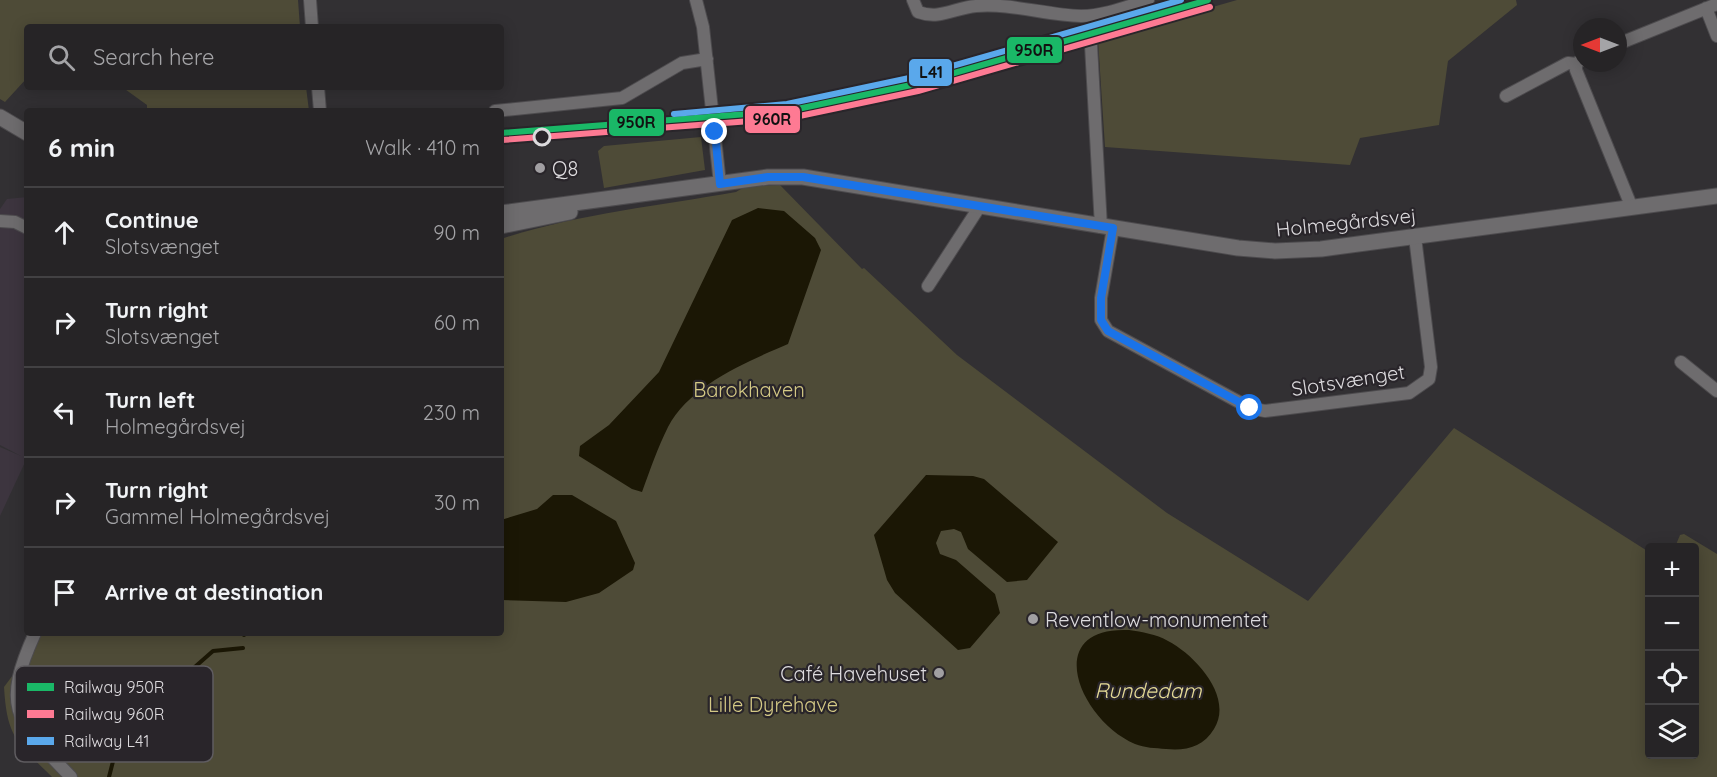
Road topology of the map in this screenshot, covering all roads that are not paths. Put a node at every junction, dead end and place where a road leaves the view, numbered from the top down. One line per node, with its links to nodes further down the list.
1 (310, 0): 6 (street)
2 (696, 0): 10 (street)
3 (913, 0): 4 (street)
4 (1148, 0)
5 (1712, 6): 7 (street); 8 (street)
6 (312, 24)
7 (1717, 36)
8 (1627, 40)
9 (1091, 45): 28 (street, Slotsvænget)
10 (707, 59): 16 (street); 19 (street)
11 (1573, 63): 14 (street)
12 (1577, 72): 23 (street)
13 (318, 90): 15 (street)
14 (1506, 96)
15 (320, 108)
16 (504, 110)
17 (0, 117): 18 (street)
18 (24, 131)
19 (720, 184): 21 (street, Holmegårdsvej); 22 (street, Holmegårdsvej)
20 (1717, 196): 23 (street, Holmegårdsvej)
21 (625, 197): 24 (street, Holmegårdsvej); 26 (street, Holmegårdsvej)
22 (980, 206): 28 (street, Holmegårdsvej); 30 (street)
23 (1632, 207): 29 (street, Holmegårdsvej)
24 (504, 213)
25 (0, 221): 27 (street)
26 (504, 225)
27 (24, 226)
28 (1107, 228): 29 (street, Holmegårdsvej); 29 (street, Slotsvænget)
29 (1415, 237)
30 (928, 286)
31 (1681, 362): 32 (street)
32 (1717, 391)
33 (34, 636): 34 (street)
34 (20, 666)
35 (15, 680): 36 (street)
36 (15, 711)
37 (56, 762): 38 (street)
38 (71, 777)

